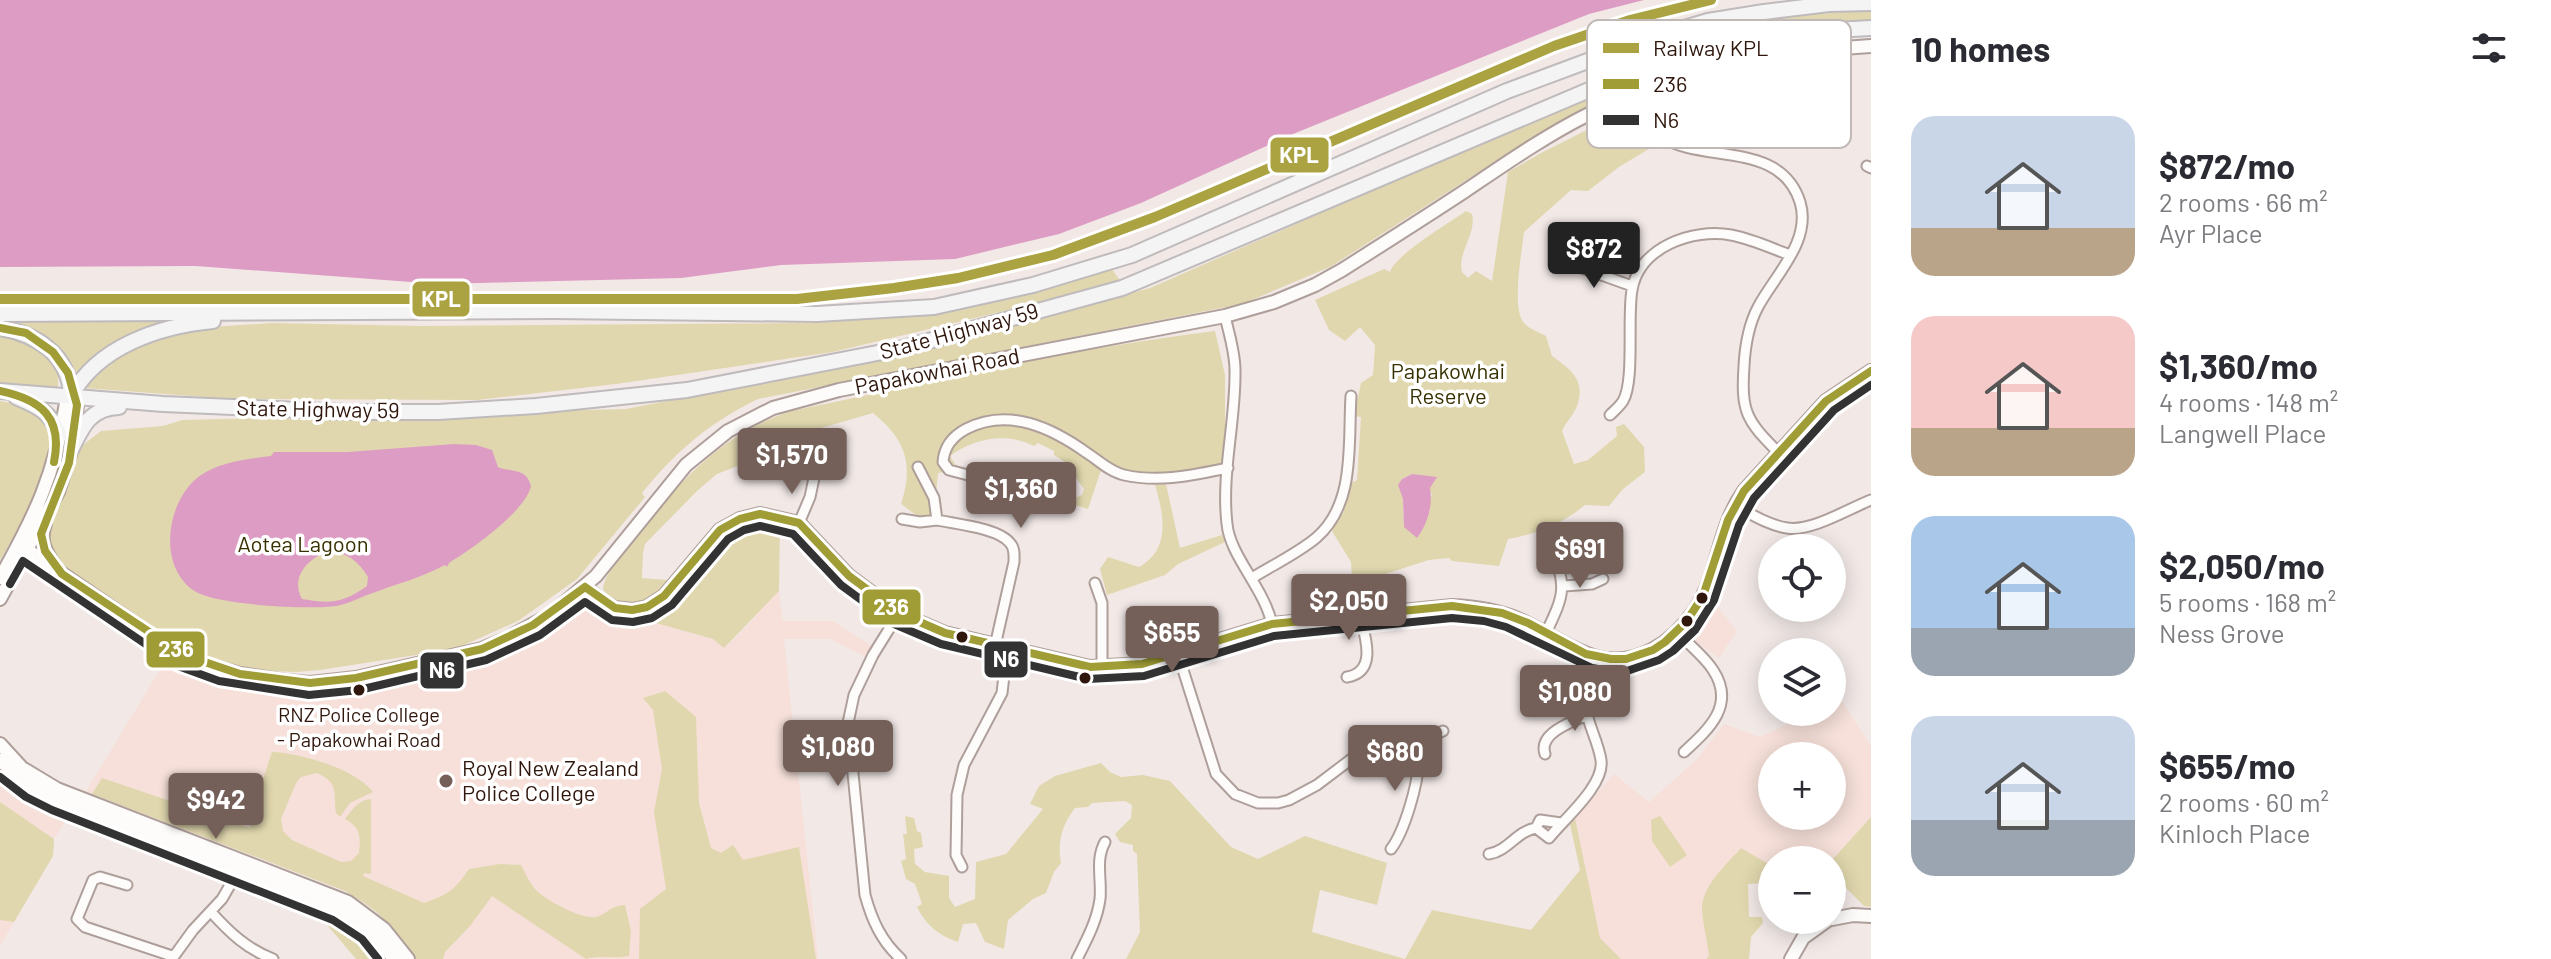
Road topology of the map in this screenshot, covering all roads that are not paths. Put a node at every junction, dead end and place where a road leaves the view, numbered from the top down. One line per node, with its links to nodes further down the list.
1 (1871, 3): 2 (main road, State Highway 59)
2 (1714, 20)
3 (1871, 28): 4 (main road, State Highway 59)
4 (1851, 29)
5 (1871, 46): 6 (street, Papakowhai Road)
6 (1851, 48)
7 (1587, 61): 15 (main road, State Highway 59)
8 (1587, 91): 22 (main road, State Highway 59)
9 (1587, 116): 16 (street, Papakowhai Road)
10 (1688, 148): 11 (street)
11 (1790, 255): 13 (street); 26 (street)
12 (1568, 263): 13 (street)
13 (1632, 286): 23 (street)
14 (0, 314): 15 (main road, State Highway 59)
15 (262, 314): 20 (main road)
16 (1225, 316): 28 (street); 45 (street, Papakowhai Road)
17 (0, 328): 20 (main road)
18 (1871, 371): 26 (street)
19 (2, 391): 20 (main road, State Highway 59); 24 (main road)
20 (71, 396): 22 (main road, State Highway 59); 24 (street); 25 (street)
21 (1351, 396): 41 (street)
22 (163, 404): 25 (main road)
23 (1610, 415)
24 (59, 434): 38 (street)
25 (72, 448): 31 (street)
26 (1778, 452): 33 (street)
27 (918, 467): 35 (street)
28 (1228, 468): 30 (street); 41 (street)
29 (814, 478): 36 (street)
30 (983, 479)
31 (58, 492): 38 (street); 39 (street, Papakowhai Road)
32 (1871, 500): 33 (street)
33 (1734, 505): 50 (street)
34 (902, 519): 35 (street)
35 (937, 520): 52 (street)
36 (799, 523): 45 (street); 47 (street)
37 (1551, 544): 44 (street)
38 (23, 546): 39 (street, Papakowhai Road); 40 (street); 46 (street)
39 (62, 574): 45 (street, Papakowhai Road)
40 (0, 578)
41 (1252, 578): 49 (street)
42 (1603, 579): 44 (street)
43 (1095, 583): 55 (street)
44 (1564, 586): 51 (street)
45 (585, 587)
46 (0, 599)
47 (899, 613): 52 (street); 80 (street)
48 (1360, 615): 49 (street); 51 (street); 56 (street)
49 (1272, 624): 53 (street)
50 (1677, 632): 54 (street); 61 (street)
51 (1546, 633): 54 (street)
52 (1001, 648): 55 (street); 70 (street)
53 (1178, 654): 55 (street); 59 (street)
54 (1597, 657): 57 (street)
55 (1102, 667)
56 (1347, 677)
57 (1586, 715): 62 (street); 64 (street)
58 (1443, 731): 59 (street)
59 (1414, 742): 67 (street)
60 (0, 744): 69 (street)
61 (1684, 752)
62 (1545, 754)
63 (0, 760): 69 (street)
64 (1561, 823): 65 (street); 65 (street)
65 (1536, 828): 68 (street)
66 (1105, 842): 81 (street)
67 (1391, 849)
68 (1489, 854)
69 (242, 865): 72 (street); 78 (street); 79 (street)
70 (962, 867)
71 (127, 885): 76 (street)
72 (211, 912): 76 (street); 77 (street)
73 (1846, 916): 74 (street)
74 (1871, 916)
75 (1809, 934): 82 (street)
76 (172, 958)
77 (273, 959)
78 (394, 959)
79 (408, 959)
80 (901, 959)
81 (1077, 959)
82 (1791, 959)

